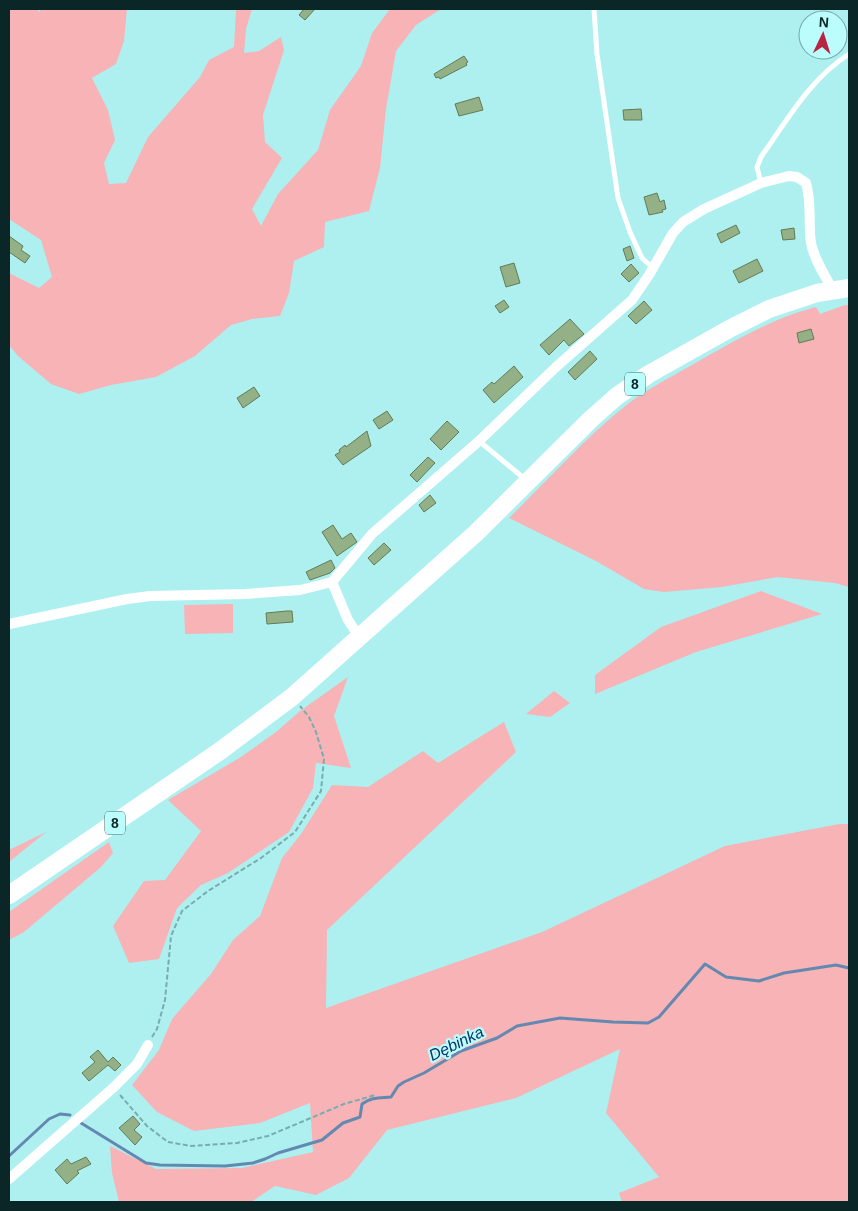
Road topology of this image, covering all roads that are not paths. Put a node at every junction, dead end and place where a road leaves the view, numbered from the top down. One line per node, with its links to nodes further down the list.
1 (594, 9): 4 (lane)
2 (849, 54): 3 (lane)
3 (761, 183): 4 (street); 5 (street)
4 (652, 268): 6 (street)
5 (841, 289): 7 (highway, 8)
6 (479, 441): 7 (lane); 8 (street)
7 (528, 482): 10 (highway, 8)
8 (332, 582): 9 (street); 10 (street)
9 (9, 624)
10 (360, 638): 11 (highway, 8)
11 (9, 895)
12 (148, 1044): 13 (street)
13 (9, 1179)

